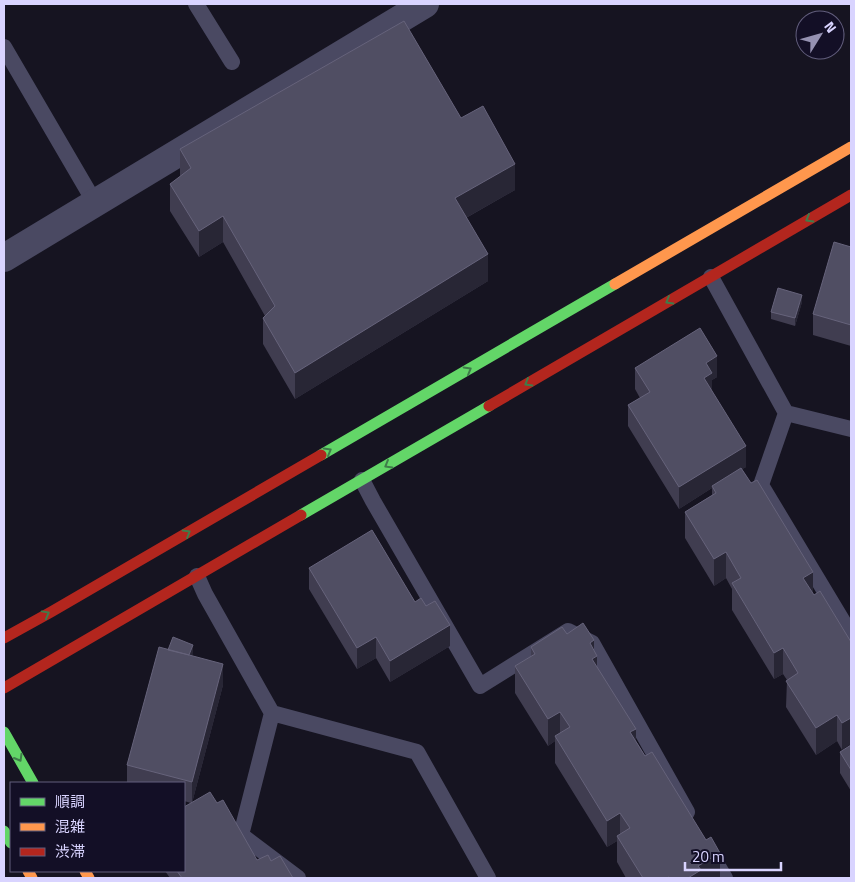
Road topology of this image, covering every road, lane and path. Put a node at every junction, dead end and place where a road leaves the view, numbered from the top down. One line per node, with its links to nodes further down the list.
1 (196, 4): 4 (lane)
2 (417, 6): 7 (street)
3 (4, 47): 7 (lane)
4 (232, 62)
5 (851, 147): 15 (street, one-way to 5)
6 (851, 195): 9 (street, one-way to 9)
7 (95, 203): 8 (street)
8 (4, 258)
9 (711, 277): 10 (lane); 12 (street, one-way to 12)
10 (786, 413): 11 (lane); 14 (lane)
11 (851, 429)
12 (362, 480): 13 (street); 22 (lane)
13 (197, 576): 16 (street); 17 (lane)
14 (851, 634)
15 (4, 638)
16 (4, 688)
17 (272, 713): 20 (lane); 21 (lane)
18 (4, 732): 19 (street, one-way to 19)
19 (33, 782)
20 (298, 878)
21 (488, 878)
22 (725, 878)

